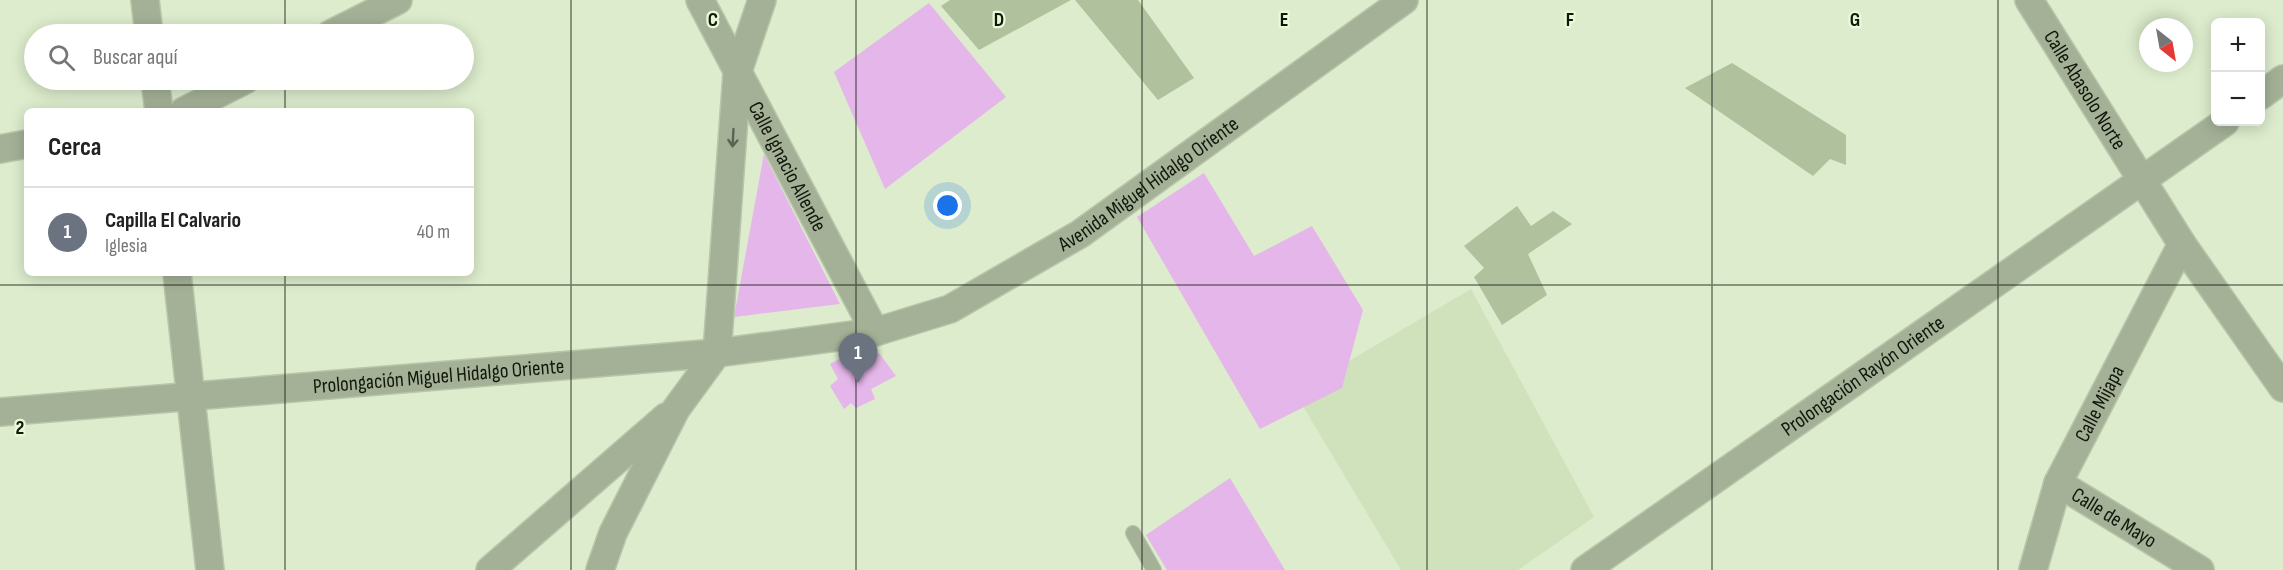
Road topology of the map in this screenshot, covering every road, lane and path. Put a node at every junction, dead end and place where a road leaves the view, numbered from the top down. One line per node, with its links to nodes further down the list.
1 (144, 0): 7 (street)
2 (398, 0): 8 (street)
3 (700, 0): 9 (street, Calle Ignacio Allende)
4 (762, 0): 9 (street)
5 (1404, 0): 22 (street, Avenida Miguel Hidalgo Oriente)
6 (2029, 0): 19 (street, Calle Abasolo Norte)
7 (148, 24)
8 (351, 24)
9 (737, 74): 22 (street, Calle Ignacio Allende); 23 (street, one-way to 23)
10 (2283, 79): 13 (street)
11 (156, 90): 14 (street)
12 (225, 90): 15 (street)
13 (2265, 92)
14 (159, 108)
15 (190, 108)
16 (2219, 126): 19 (street, Prolongación Rayón Oriente)
17 (24, 145): 18 (street)
18 (0, 149)
19 (2142, 181): 20 (street, Calle Abasolo Norte); 34 (street, Prolongación Rayón Oriente)
20 (2182, 244): 24 (street); 28 (street, Calle Mijapa)
21 (177, 276): 25 (street)
22 (875, 332): 23 (street, Prolongación Miguel Hidalgo Oriente)
23 (717, 353): 25 (street, Prolongación Miguel Hidalgo Oriente); 26 (street)
24 (2283, 388)
25 (191, 397): 27 (street, Prolongación Miguel Hidalgo Oriente); 30 (street)
26 (676, 409): 31 (street); 32 (street)
27 (0, 412)
28 (2058, 483): 35 (street, Calle Mijapa); 36 (street, Calle de Mayo)
29 (1133, 533): 33 (lane)
30 (210, 570)
31 (490, 570)
32 (600, 570)
33 (1154, 570)
34 (1584, 570)
35 (2033, 570)
36 (2200, 570)

